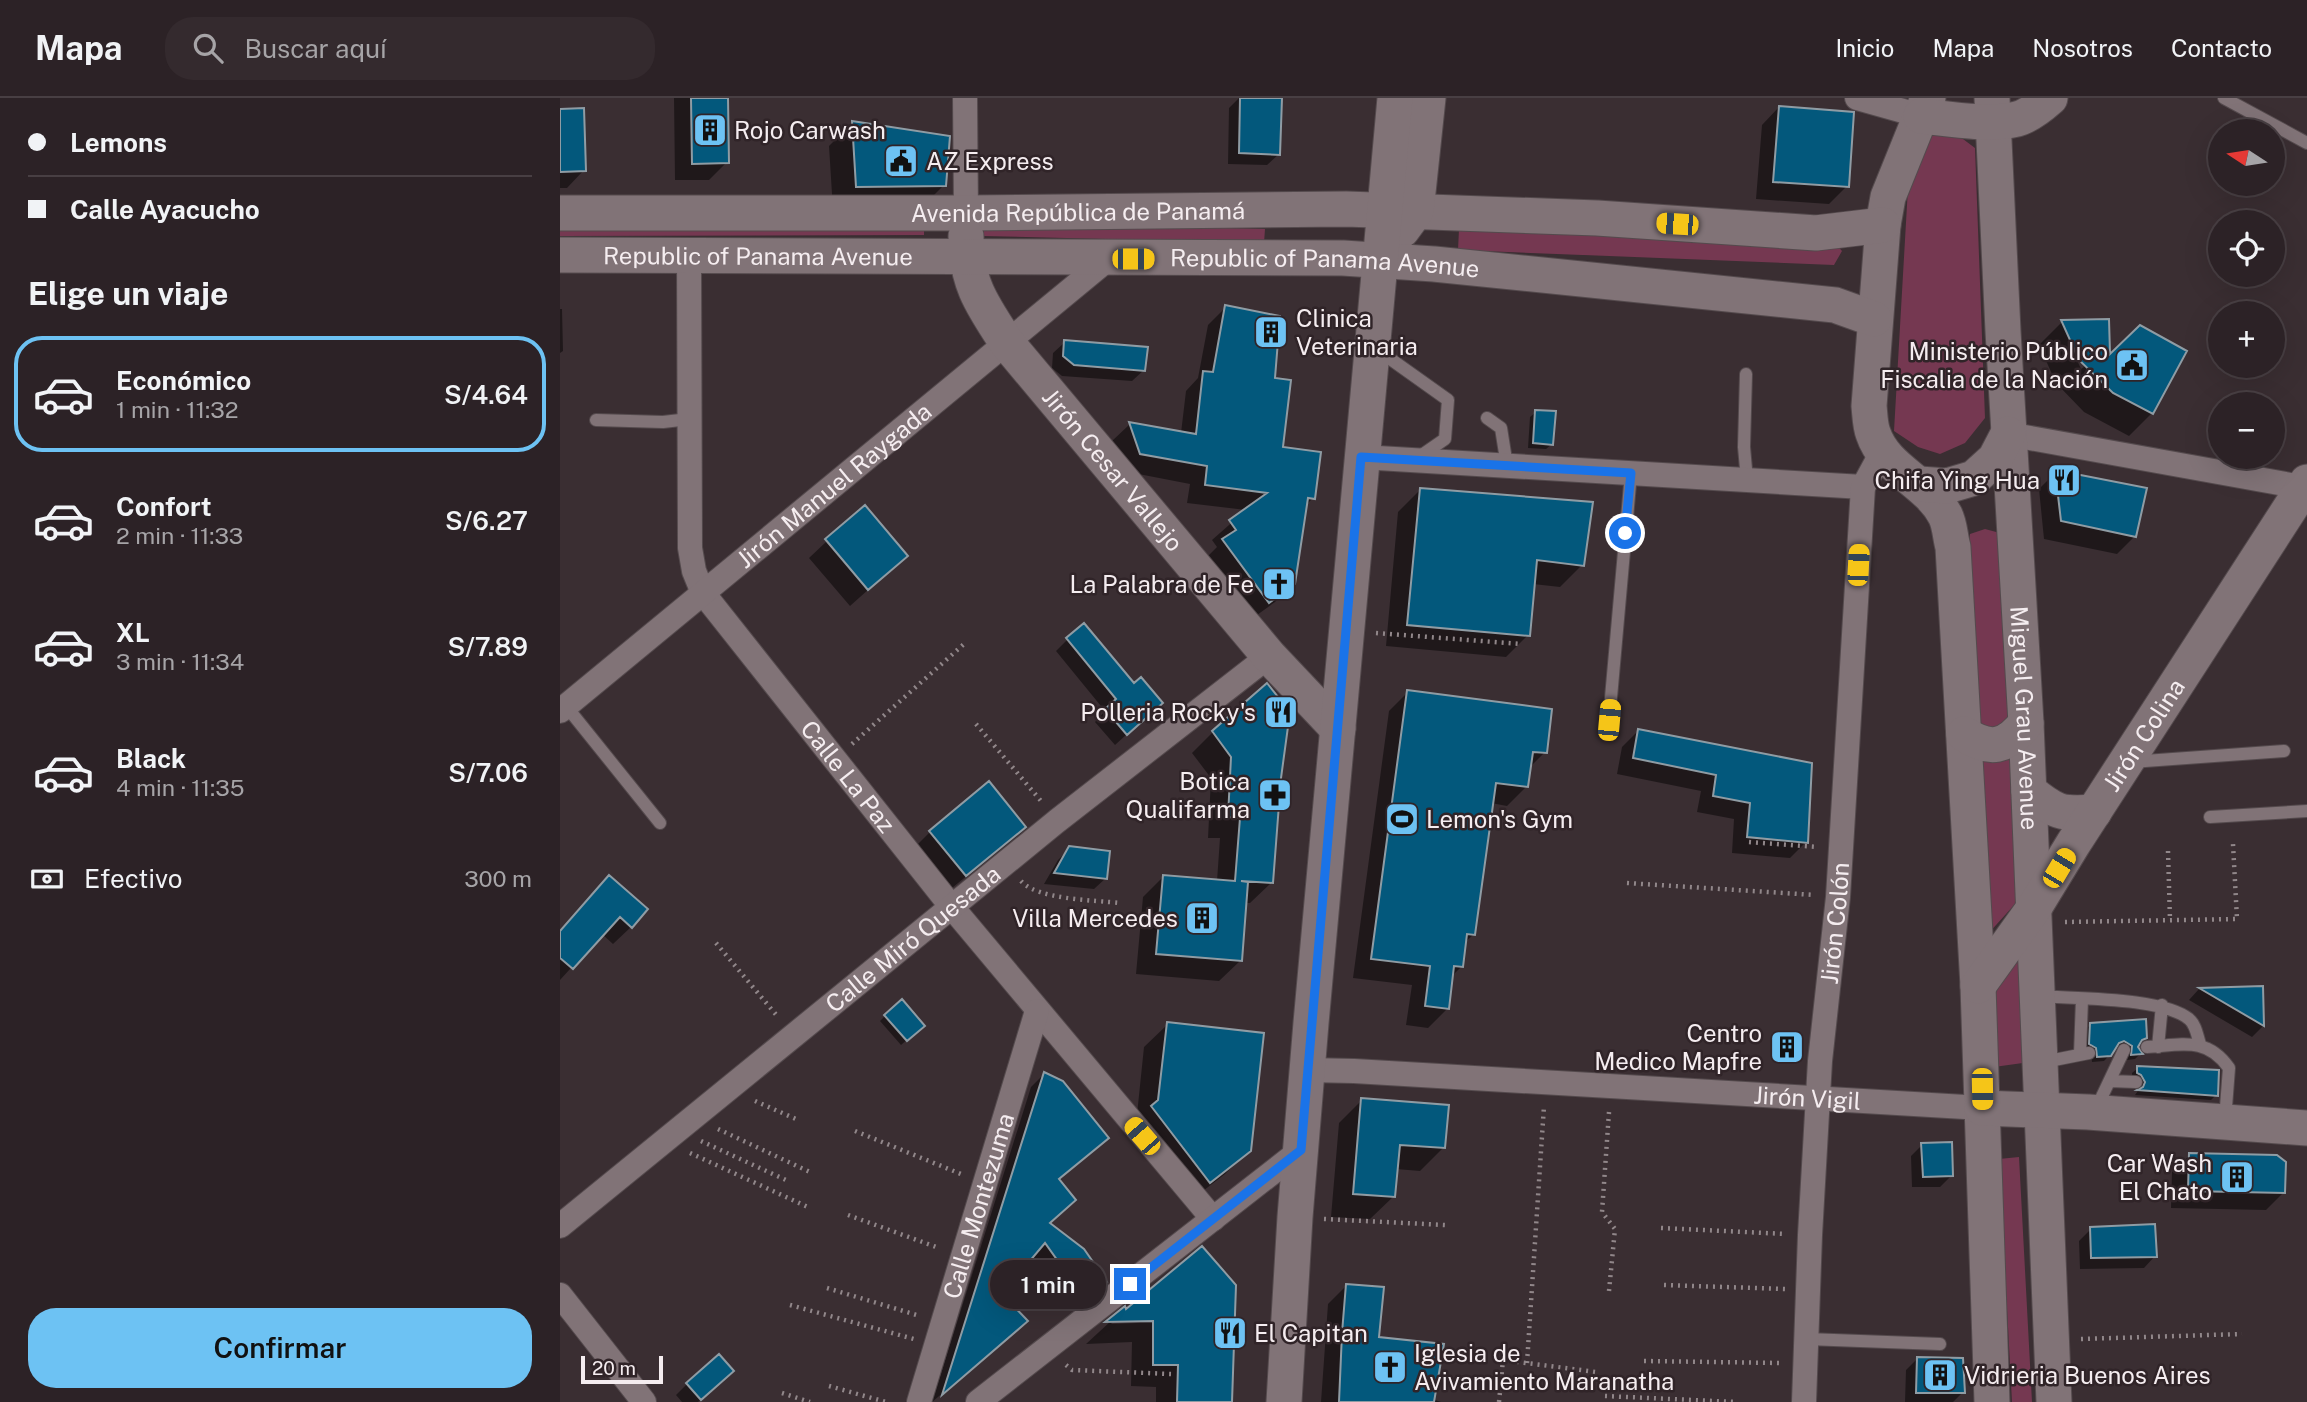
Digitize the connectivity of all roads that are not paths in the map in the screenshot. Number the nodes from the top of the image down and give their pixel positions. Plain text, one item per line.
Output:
1 (965, 98) edge
2 (1395, 98) edge
3 (1428, 98) edge
4 (1857, 98) edge
5 (2050, 98) edge
6 (2224, 98) edge
7 (1925, 107) edge
8 (1992, 109) edge
9 (2307, 144) edge
10 (1400, 211) junction
11 (560, 213) edge
12 (966, 213) junction
13 (1883, 225) junction
14 (690, 255) junction
15 (560, 256) edge
16 (966, 258) junction
17 (1108, 259) junction
18 (1378, 260) junction
19 (1874, 318) junction
20 (1007, 343) junction
21 (1372, 346) junction
22 (1746, 374) dead end
23 (1487, 418) dead end
24 (596, 419) dead end
25 (689, 419) junction
26 (2008, 434) junction
27 (1882, 452) junction
28 (1361, 457) junction
29 (1414, 461) junction
30 (1507, 466) junction
31 (1631, 473) junction
32 (1747, 480) junction
33 (1919, 484) junction
34 (1863, 487) junction
35 (2306, 494) edge
36 (703, 593) junction
37 (1269, 656) junction
38 (563, 708) edge
39 (1609, 720) dead end
40 (2026, 723) junction
41 (1338, 729) junction
42 (1964, 734) junction
43 (2284, 751) dead end
44 (2126, 762) junction
45 (2029, 792) junction
46 (2307, 811) edge
47 (2094, 812) junction
48 (2210, 817) dead end
49 (660, 823) dead end
50 (951, 906) junction
51 (2035, 916) junction
52 (1978, 986) junction
53 (2038, 996) junction
54 (2081, 999) junction
55 (2162, 1005) junction
56 (1037, 1011) junction
57 (2200, 1044) junction
58 (2124, 1050) dead end
59 (2040, 1063) junction
60 (1308, 1070) junction
61 (2110, 1081) junction
62 (2136, 1082) dead end
63 (1818, 1100) junction
64 (1982, 1108) junction
65 (2042, 1111) junction
66 (2094, 1113) junction
67 (2225, 1121) junction
68 (2307, 1128) edge
69 (1301, 1150) junction
70 (1213, 1219) junction
71 (560, 1226) edge
72 (560, 1295) edge
73 (1940, 1344) dead end
74 (1806, 1351) junction
75 (644, 1402) edge
76 (919, 1402) edge
77 (978, 1402) edge
78 (1284, 1402) edge
79 (1804, 1402) edge
80 (1992, 1402) edge
81 (2054, 1402) edge

1 - 12 street
2 - 10 main road
3 - 10 main road
4 - 7 street
5 - 8 main road
6 - 9 lane
7 - 8 main road
7 - 13 main road
8 - 26 main road, Miguel Grau Avenue
10 - 12 main road, Avenida República de Panamá
10 - 13 main road, Avenida República de Panamá
10 - 18 main road
11 - 12 main road, Avenida República de Panamá
12 - 16 main road, Jirón Cesar Vallejo
13 - 19 main road
14 - 15 main road, Republic of Panama Avenue
14 - 16 main road, Republic of Panama Avenue
14 - 25 street, Calle La Paz
16 - 17 main road, Republic of Panama Avenue
16 - 20 main road, Jirón Cesar Vallejo
17 - 18 main road, Republic of Panama Avenue
17 - 20 street, Jirón Manuel Raygada
18 - 19 main road, Republic of Panama Avenue
18 - 21 main road
19 - 27 main road
20 - 36 street, Jirón Manuel Raygada
20 - 37 main road, Jirón Cesar Vallejo
21 - 28 main road
21 - 29 lane
22 - 32 lane
23 - 30 lane
24 - 25 lane
25 - 36 street, Calle La Paz
26 - 33 main road
26 - 35 street
26 - 40 main road, Miguel Grau Avenue
27 - 33 main road
27 - 34 street, Jirón Colón
28 - 29 street
28 - 41 main road
29 - 30 street
30 - 31 street
31 - 32 street
31 - 39 lane
32 - 34 street
33 - 42 main road
34 - 63 street, Jirón Colón
35 - 44 main road, Jirón Colina
36 - 38 street, Jirón Manuel Raygada
36 - 50 street, Calle La Paz
37 - 41 main road, Jirón Cesar Vallejo
37 - 50 street, Calle Miró Quesada
38 - 49 lane
40 - 42 main road
40 - 45 main road, Miguel Grau Avenue
41 - 60 main road
42 - 52 main road
43 - 44 lane
44 - 47 main road, Jirón Colina
45 - 47 main road
45 - 51 main road, Miguel Grau Avenue
46 - 48 lane
47 - 51 main road, Jirón Colina
50 - 56 street, Calle La Paz
50 - 71 street, Calle Miró Quesada
51 - 52 main road, Jirón Colina
51 - 53 main road, Miguel Grau Avenue
52 - 64 main road
53 - 54 lane
53 - 59 main road, Miguel Grau Avenue
54 - 55 lane
54 - 59 lane
55 - 57 lane
55 - 57 lane
56 - 70 street, Calle La Paz
56 - 76 street, Calle Montezuma
57 - 67 lane
58 - 61 lane
59 - 65 main road, Miguel Grau Avenue
60 - 63 street, Jirón Vigil
60 - 69 main road
61 - 62 lane
61 - 66 lane
63 - 64 street, Jirón Vigil
63 - 74 street, Jirón Colón
64 - 65 main road, Jirón Vigil
64 - 80 main road
65 - 66 main road, Jirón Vigil
65 - 81 main road, Miguel Grau Avenue
66 - 67 main road, Jirón Vigil
67 - 68 main road, Jirón Vigil
69 - 70 street
69 - 78 main road
70 - 77 street
72 - 75 street
73 - 74 lane
74 - 79 street, Jirón Colón

